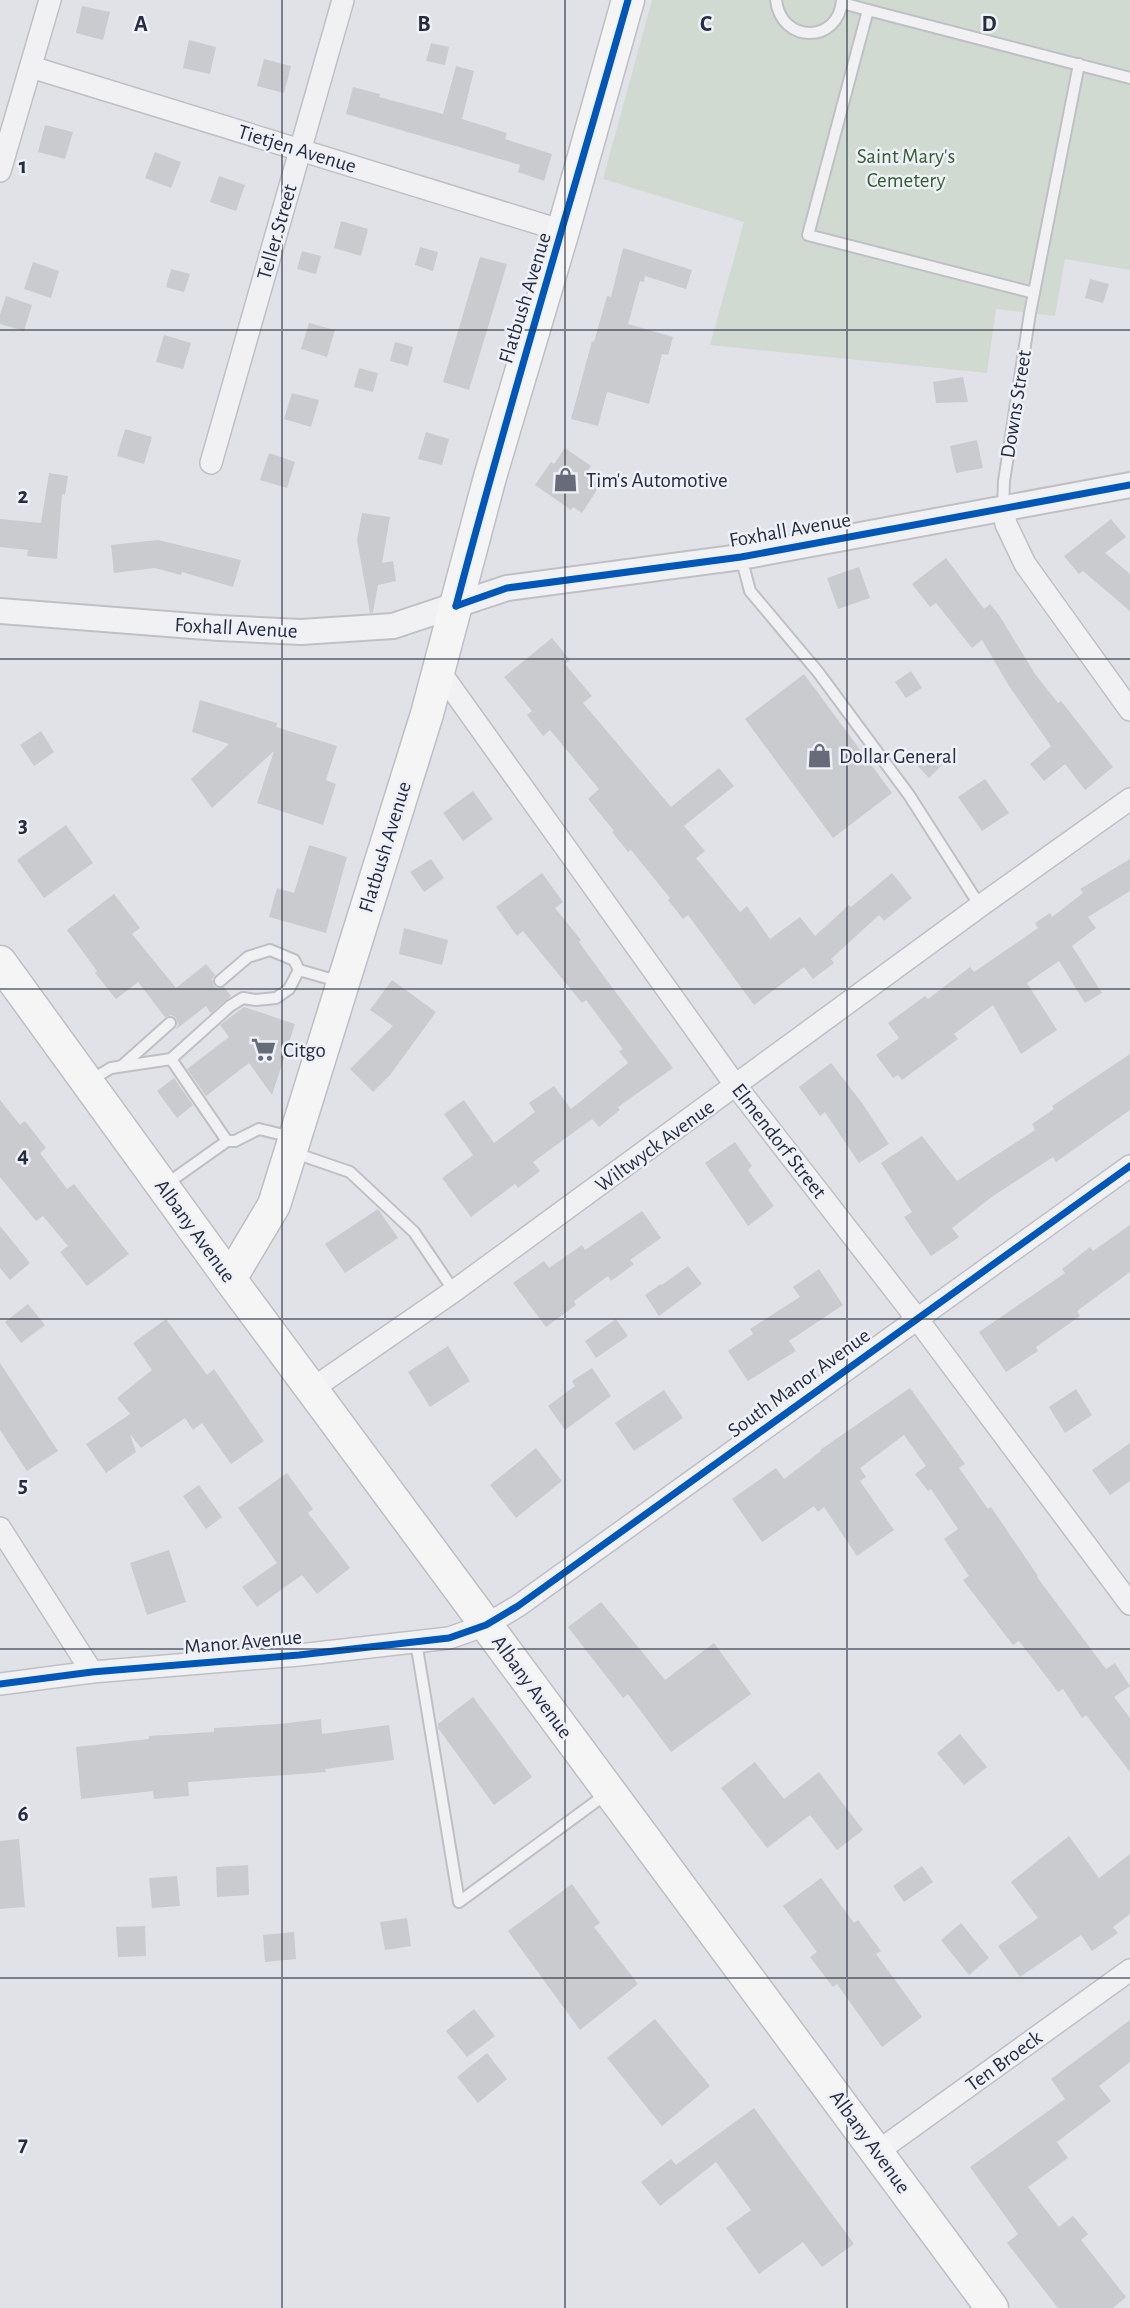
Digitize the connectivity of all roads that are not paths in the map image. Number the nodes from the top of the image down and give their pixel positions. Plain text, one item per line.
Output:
1 (50, 0) edge
2 (343, 0) edge
3 (628, 0) edge
4 (776, 0) edge
5 (842, 2) edge
6 (868, 10) junction
7 (1079, 64) junction
8 (31, 66) junction
9 (1130, 78) edge
10 (300, 150) junction
11 (0, 171) edge
12 (563, 231) junction
13 (1034, 293) junction
14 (211, 463) dead end
15 (1130, 485) edge
16 (1003, 508) junction
17 (741, 557) junction
18 (456, 606) junction
19 (0, 611) edge
20 (439, 669) junction
21 (1130, 709) edge
22 (1130, 799) edge
23 (980, 906) junction
24 (0, 962) edge
25 (299, 970) junction
26 (219, 981) dead end
27 (343, 983) junction
28 (170, 1023) dead end
29 (171, 1059) junction
30 (123, 1065) junction
31 (87, 1082) junction
32 (736, 1086) junction
33 (227, 1141) junction
34 (293, 1145) junction
35 (1130, 1166) edge
36 (163, 1187) junction
37 (230, 1279) junction
38 (454, 1291) junction
39 (918, 1320) junction
40 (312, 1389) junction
41 (0, 1528) edge
42 (1123, 1581) edge
43 (1130, 1604) edge
44 (486, 1625) junction
45 (416, 1642) junction
46 (92, 1672) junction
47 (0, 1684) edge
48 (610, 1791) junction
49 (1130, 1970) edge
50 (877, 2152) junction
51 (992, 2308) edge

1 - 8 street
2 - 10 street, Teller Street
3 - 12 main road, Flatbush Avenue
4 - 5 lane
5 - 6 lane
6 - 7 lane
6 - 13 lane
7 - 9 lane
7 - 13 lane, Downs Street
8 - 10 street, Tietjen Avenue
8 - 11 street
10 - 12 street, Tietjen Avenue
10 - 14 street, Teller Street
12 - 18 main road, Flatbush Avenue
13 - 16 lane, Downs Street
15 - 16 street, Foxhall Avenue
16 - 17 street, Foxhall Avenue
16 - 21 street, Downs Street
17 - 18 street, Foxhall Avenue
17 - 23 lane
18 - 19 street, Foxhall Avenue
18 - 20 main road, Flatbush Avenue
20 - 27 main road, Flatbush Avenue
20 - 32 street, Elmendorf Street
22 - 23 street, Wiltwyck Avenue
23 - 32 street, Wiltwyck Avenue
24 - 31 main road, Albany Avenue
25 - 26 lane
25 - 27 lane
25 - 29 lane
27 - 34 main road, Flatbush Avenue
28 - 30 lane
29 - 30 lane
29 - 33 lane
30 - 31 lane
31 - 36 main road, Albany Avenue
32 - 38 street, Wiltwyck Avenue
32 - 39 street, Elmendorf Street
33 - 34 lane
33 - 36 lane
34 - 37 main road, Flatbush Avenue
34 - 38 lane
35 - 39 street, South Manor Avenue
36 - 37 main road, Albany Avenue
37 - 40 main road, Albany Avenue
38 - 40 street, Wiltwyck Avenue
39 - 42 street, Elmendorf Street
39 - 44 street, South Manor Avenue
40 - 44 main road, Albany Avenue
41 - 46 street
42 - 43 street, Elmendorf Street
44 - 45 street, Manor Avenue
44 - 48 main road, Albany Avenue
45 - 46 street, Manor Avenue
45 - 48 lane
46 - 47 street, Manor Avenue
48 - 50 main road, Albany Avenue
49 - 50 street, Ten Broeck
50 - 51 main road, Albany Avenue

